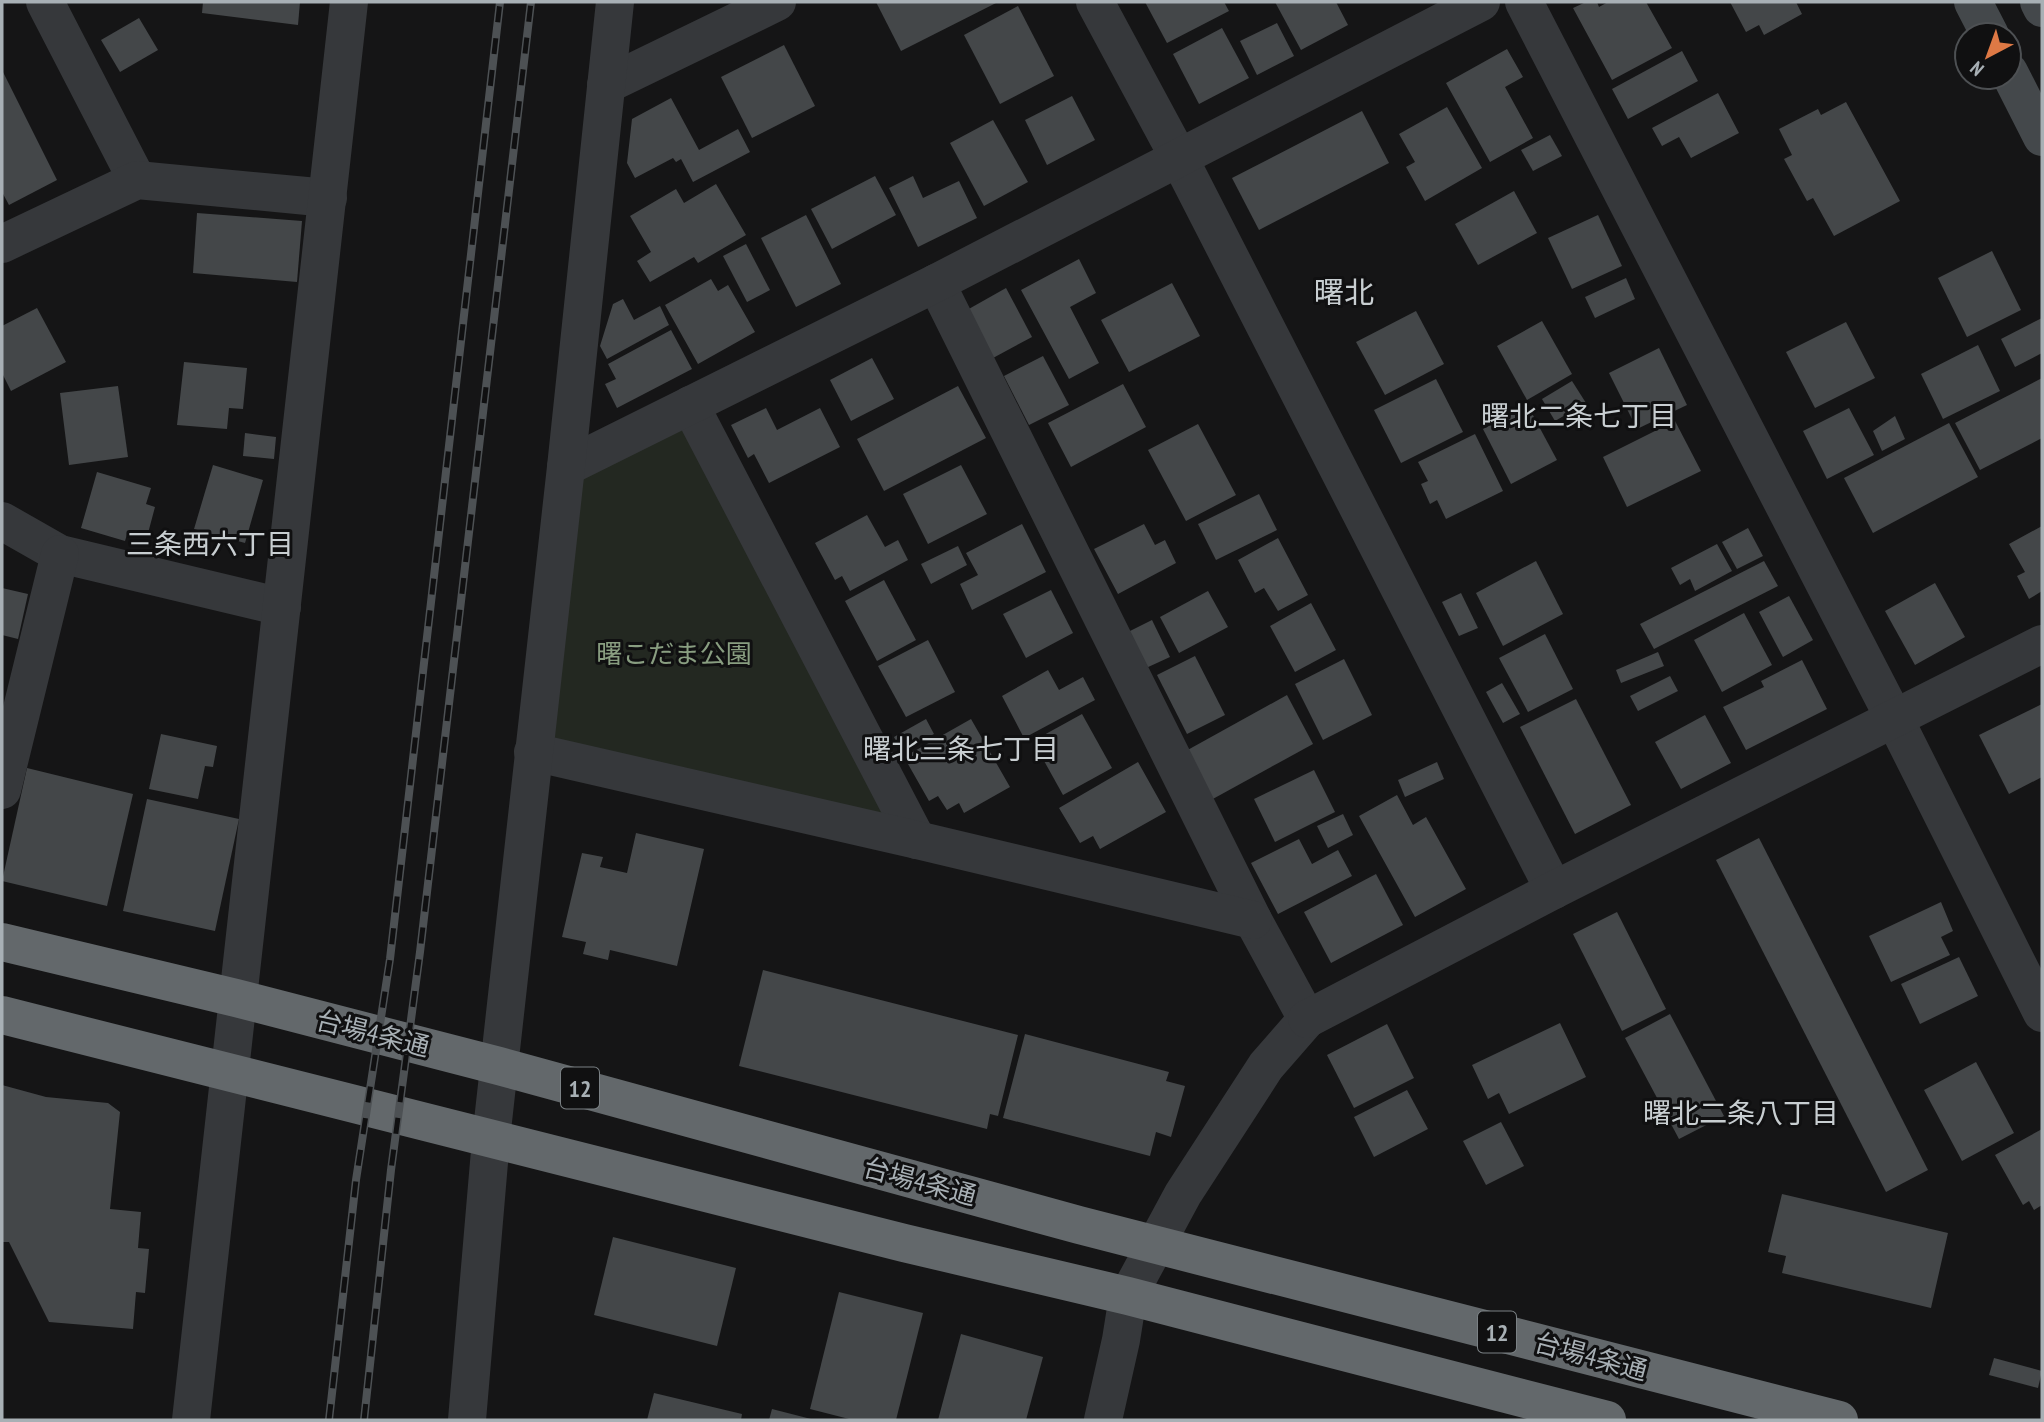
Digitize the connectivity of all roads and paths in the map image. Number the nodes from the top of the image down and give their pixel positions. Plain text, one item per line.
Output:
1 (44, 2) edge
2 (349, 2) edge
3 (615, 2) edge
4 (777, 2) edge
5 (1095, 2) edge
6 (1481, 2) edge
7 (1524, 2) edge
8 (1973, 2) edge
9 (2039, 2) edge
10 (2042, 8) edge
11 (1983, 21) edge
12 (606, 85) junction
13 (2019, 91) edge
14 (2042, 137) edge
15 (1178, 156) junction
16 (137, 180) junction
17 (328, 198) junction
18 (2, 244) edge
19 (936, 284) junction
20 (690, 405) junction
21 (566, 467) junction
22 (2, 521) edge
23 (60, 554) junction
24 (282, 607) junction
25 (2042, 644) edge
26 (1895, 720) junction
27 (533, 752) junction
28 (2, 790) edge
29 (917, 840) junction
30 (1554, 890) junction
31 (1254, 920) junction
32 (2, 942) edge
33 (236, 998) junction
34 (2042, 1013) edge
35 (2, 1015) edge
36 (1307, 1019) junction
37 (499, 1066) junction
38 (228, 1073) junction
39 (491, 1139) junction
40 (1155, 1244) junction
41 (1128, 1296) junction
42 (191, 1420) edge
43 (467, 1420) edge
44 (1103, 1420) edge
45 (1607, 1420) edge
46 (1839, 1420) edge

1 - 16 street
2 - 17 street
3 - 12 street
4 - 12 street
5 - 15 street
6 - 15 street
7 - 26 street
8 - 11 street
9 - 10 street
12 - 21 street
13 - 14 street
15 - 19 street
15 - 30 street
16 - 17 street
16 - 18 street
17 - 24 street
19 - 20 street
19 - 31 street
20 - 21 street
20 - 29 street
21 - 27 street
22 - 23 street
23 - 24 street
23 - 28 street
24 - 33 street
25 - 26 street
26 - 30 street
26 - 34 street
27 - 29 street
27 - 37 street
29 - 31 street
30 - 36 street
31 - 36 street
32 - 33 highway, 台場4条通 / 12
33 - 37 highway, 台場4条通 / 12
33 - 38 street
35 - 38 highway, 12
36 - 40 street
37 - 39 street
37 - 40 highway, 台場4条通 / 12
38 - 39 highway, 12
38 - 42 street
39 - 41 highway, 12
39 - 43 street
40 - 41 street
40 - 46 highway, 台場4条通 / 12
41 - 44 street
41 - 45 highway, 12

